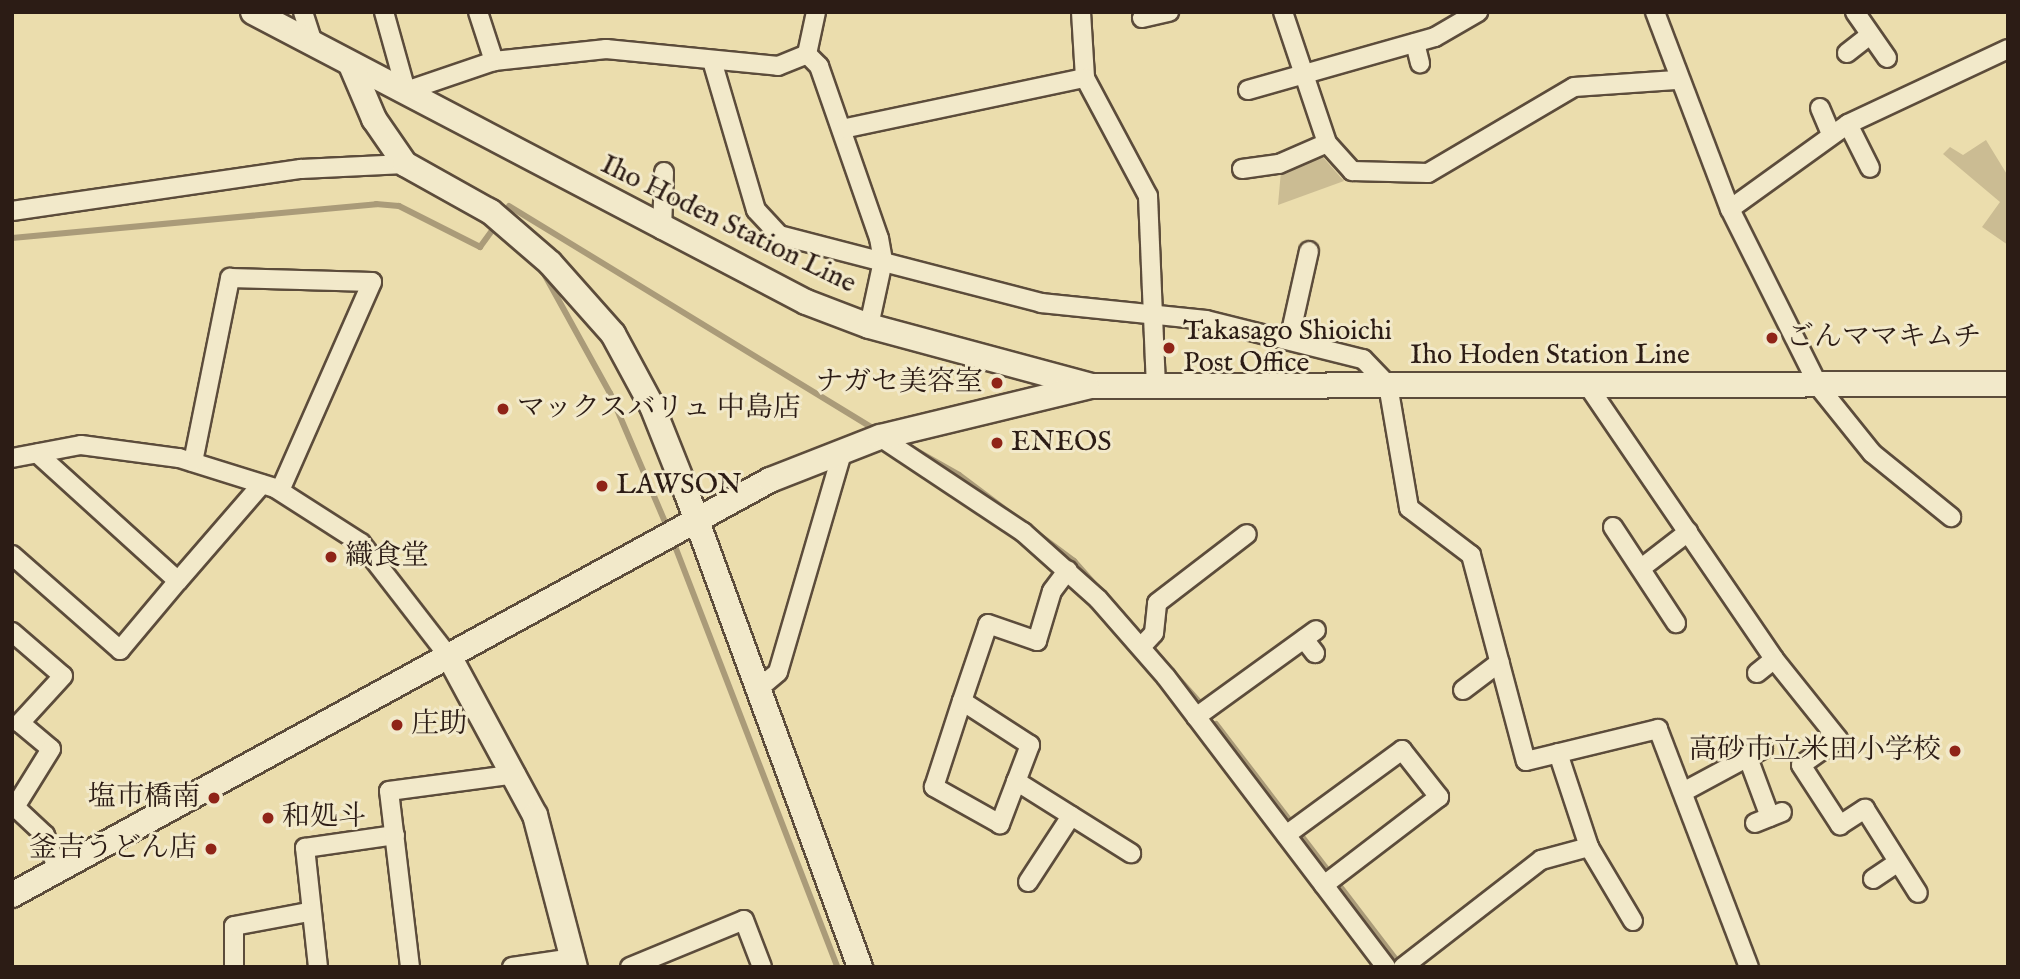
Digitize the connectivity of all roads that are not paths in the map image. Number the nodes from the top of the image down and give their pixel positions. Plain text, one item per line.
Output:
1 (253, 12) edge
2 (303, 12) edge
3 (384, 12) edge
4 (478, 12) edge
5 (816, 12) edge
6 (1081, 12) edge
7 (1283, 12) edge
8 (1478, 12) edge
9 (1655, 12) edge
10 (1855, 12) edge
11 (1142, 18) dead end
12 (1167, 19) edge
13 (1869, 36) junction
14 (1415, 43) junction
15 (314, 46) junction
16 (2008, 49) edge
17 (1847, 53) dead end
18 (807, 54) junction
19 (1887, 58) dead end
20 (494, 61) junction
21 (1420, 63) dead end
22 (713, 64) junction
23 (351, 65) junction
24 (1307, 74) junction
25 (1084, 78) junction
26 (1676, 80) junction
27 (1248, 90) dead end
28 (406, 91) junction
29 (1820, 108) dead end
30 (1848, 124) junction
31 (842, 130) junction
32 (1831, 134) junction
33 (1327, 143) junction
34 (405, 164) junction
35 (1870, 168) dead end
36 (1242, 169) dead end
37 (664, 172) dead end
38 (1730, 209) junction
39 (12, 211) edge
40 (662, 230) junction
41 (1309, 251) dead end
42 (883, 261) junction
43 (1155, 317) junction
44 (869, 326) junction
45 (1290, 336) junction
46 (2008, 384) edge
47 (1156, 385) junction
48 (1388, 385) junction
49 (1091, 386) junction
50 (1587, 386) junction
51 (1819, 387) junction
52 (880, 437) junction
53 (843, 449) junction
54 (37, 453) junction
55 (12, 458) edge
56 (193, 462) junction
57 (262, 484) junction
58 (280, 491) junction
59 (1951, 517) dead end
60 (696, 520) junction
61 (1613, 527) dead end
62 (1688, 532) junction
63 (1247, 534) dead end
64 (12, 555) edge
65 (1644, 566) junction
66 (1068, 570) junction
67 (178, 581) junction
68 (1676, 623) dead end
69 (12, 632) edge
70 (1311, 641) dead end
71 (1141, 647) junction
72 (450, 658) junction
73 (1774, 659) junction
74 (1500, 662) junction
75 (1757, 673) dead end
76 (758, 689) junction
77 (1463, 690) dead end
78 (962, 701) junction
79 (1204, 712) junction
80 (1558, 753) junction
81 (516, 774) junction
82 (1016, 781) junction
83 (1683, 792) junction
84 (1071, 816) junction
85 (1769, 818) dead end
86 (395, 835) junction
87 (1286, 835) junction
88 (1589, 846) junction
89 (1131, 853) dead end
90 (1898, 862) junction
91 (58, 870) junction
92 (1873, 879) dead end
93 (1028, 882) dead end
94 (1324, 885) junction
95 (1918, 893) dead end
96 (12, 895) edge
97 (308, 912) junction
98 (1633, 921) dead end
99 (574, 962) edge
100 (657, 962) edge
101 (1381, 964) edge
102 (234, 967) edge
103 (318, 967) edge
104 (411, 967) edge
105 (512, 967) edge
106 (630, 967) edge
107 (761, 967) edge
108 (859, 967) edge
109 (1403, 967) edge
110 (1749, 967) edge

1 - 15 street, Iho Hoden Station Line
2 - 15 street
3 - 28 street
4 - 20 street
5 - 18 street
6 - 25 street
7 - 24 street
8 - 14 street
9 - 26 street
10 - 13 street
11 - 12 street
13 - 17 street
13 - 19 street
14 - 21 street
14 - 24 street
15 - 23 street, Iho Hoden Station Line
16 - 30 street
18 - 22 street
18 - 31 street
20 - 22 street
20 - 28 street
22 - 42 street
23 - 28 street, Iho Hoden Station Line
23 - 34 street
24 - 27 street
24 - 33 street
25 - 31 street
25 - 43 street
26 - 33 street
26 - 38 street
28 - 40 street, Iho Hoden Station Line
29 - 32 street
30 - 32 street
30 - 35 street
31 - 42 street
32 - 38 street
33 - 36 street
34 - 39 street
34 - 60 street
37 - 40 street
38 - 51 street
40 - 44 street, Iho Hoden Station Line
41 - 45 street
42 - 43 street
42 - 44 street
43 - 45 street
43 - 47 street
44 - 49 street, Iho Hoden Station Line
45 - 48 street
46 - 51 street, Iho Hoden Station Line
47 - 48 street, Iho Hoden Station Line
47 - 49 street, Iho Hoden Station Line
48 - 50 street, Iho Hoden Station Line
48 - 74 street
49 - 52 street
50 - 51 street, Iho Hoden Station Line
50 - 62 street
51 - 59 street
52 - 53 street
52 - 66 street
53 - 60 street
53 - 76 street
54 - 55 street
54 - 56 street
54 - 67 street
56 - 57 street
56 - 58 street
57 - 58 street
57 - 67 street
58 - 72 street
60 - 72 street
60 - 76 street
61 - 65 street
62 - 65 street
62 - 73 street
63 - 71 street
64 - 67 street
65 - 68 street
66 - 71 street
66 - 78 street
69 - 91 street
70 - 79 street
71 - 79 street
72 - 81 street
72 - 91 street
73 - 75 street
73 - 90 street
74 - 77 street
74 - 80 street
76 - 108 street
78 - 82 street
78 - 82 street
79 - 87 street
80 - 83 street
80 - 88 street
81 - 86 street
81 - 99 street
82 - 84 street
83 - 85 street
83 - 110 street
84 - 89 street
84 - 93 street
86 - 97 street
86 - 104 street
87 - 94 street
87 - 94 street
88 - 98 street
88 - 109 street
90 - 92 street
90 - 95 street
91 - 96 street
94 - 101 street
97 - 102 street
97 - 103 street
99 - 105 street
100 - 106 street
100 - 107 street

